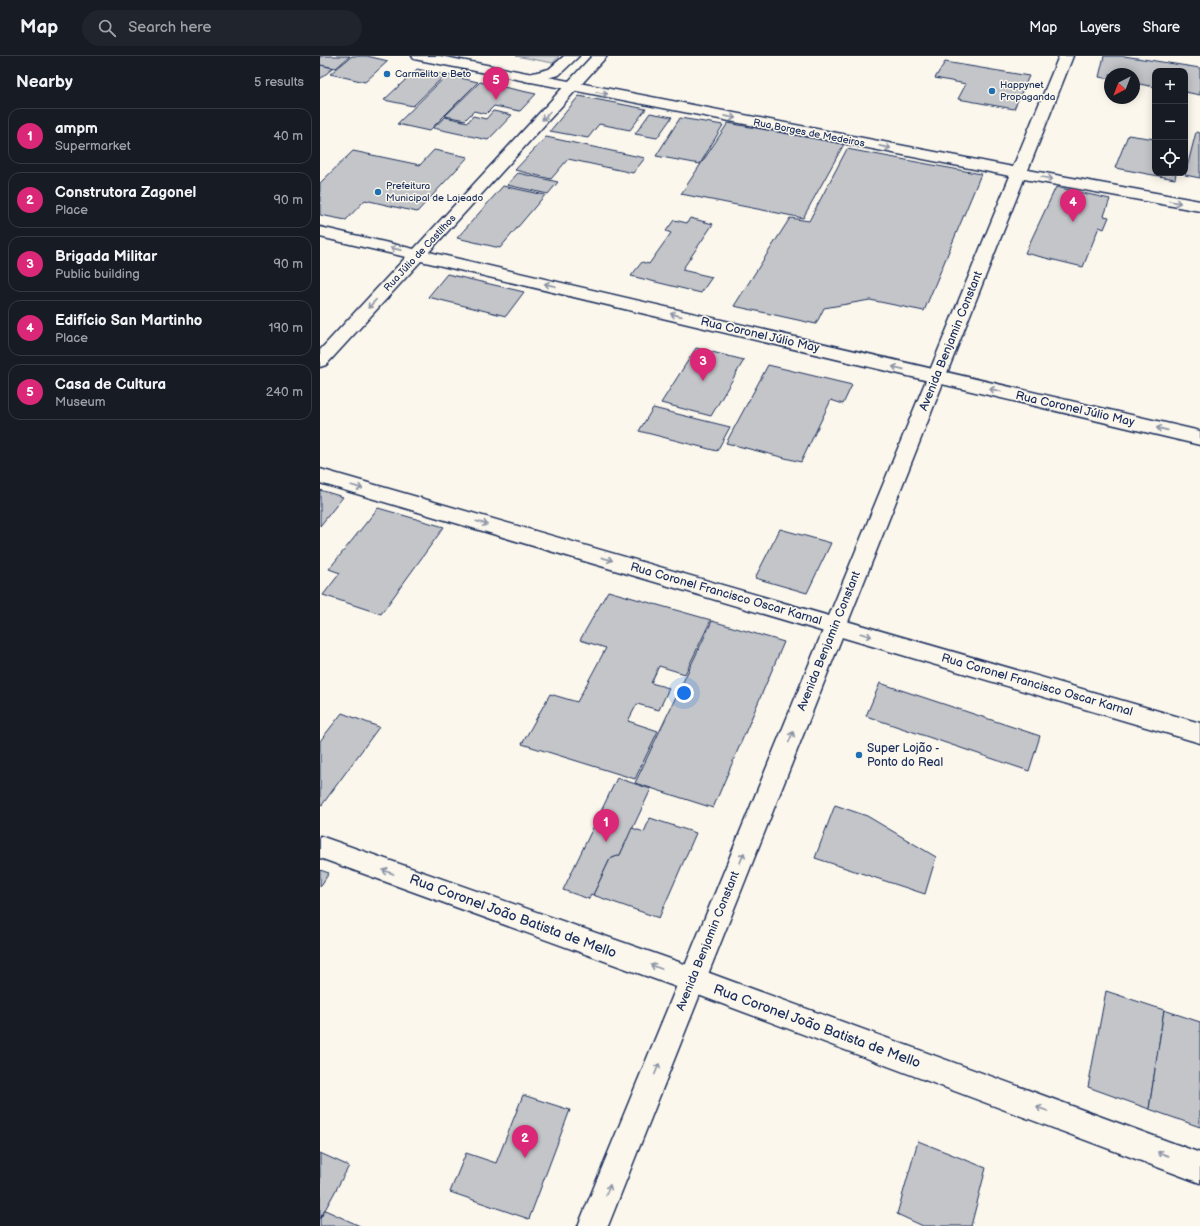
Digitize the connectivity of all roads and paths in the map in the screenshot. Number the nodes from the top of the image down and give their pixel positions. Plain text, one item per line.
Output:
1 (419, 56) edge
2 (572, 56) edge
3 (600, 56) edge
4 (1066, 56) edge
5 (530, 78) junction
6 (572, 87) junction
7 (1018, 173) junction
8 (1200, 206) edge
9 (320, 232) edge
10 (418, 254) junction
11 (320, 361) edge
12 (936, 376) junction
13 (1200, 438) edge
14 (320, 476) edge
15 (836, 626) junction
16 (1200, 733) edge
17 (320, 848) edge
18 (693, 980) junction
19 (1200, 1168) edge
20 (593, 1226) edge

1 - 5 street, Rua Borges de Medeiros
2 - 5 street
3 - 6 street, Rua Júlio de Castilhos
4 - 7 street, Avenida Benjamin Constant
5 - 6 street, Rua Borges de Medeiros
6 -> 7 street, Rua Borges de Medeiros
6 -> 10 street, Rua Júlio de Castilhos
7 -> 8 street, Rua Borges de Medeiros
7 - 12 street, Avenida Benjamin Constant
10 -> 9 street, Rua Coronel Júlio May
10 -> 11 street, Rua Júlio de Castilhos
12 -> 10 street, Rua Coronel Júlio May
13 -> 12 street, Rua Coronel Júlio May
12 - 15 street, Avenida Benjamin Constant
14 -> 15 street, Rua Coronel Francisco Oscar Karnal
15 -> 16 street, Rua Coronel Francisco Oscar Karnal
18 -> 15 street, Avenida Benjamin Constant
18 -> 17 street, Rua Coronel João Batista de Mello
19 -> 18 street, Rua Coronel João Batista de Mello
20 -> 18 street, Avenida Benjamin Constant

